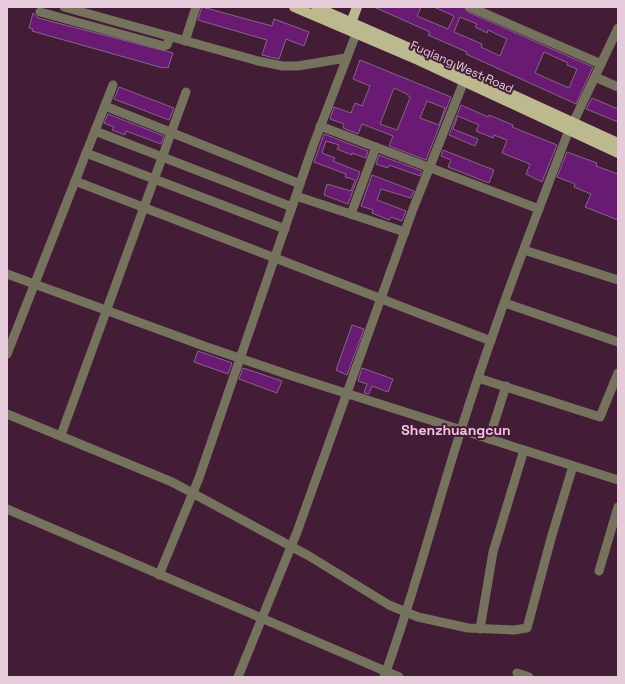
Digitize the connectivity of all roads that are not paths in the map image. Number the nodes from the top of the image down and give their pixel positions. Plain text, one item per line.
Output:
1 (64, 7) edge
2 (196, 7) edge
3 (294, 7) edge
4 (316, 7) edge
5 (350, 7) edge
6 (357, 7) edge
7 (470, 7) edge
8 (40, 12) dead end
9 (348, 27) junction
10 (618, 28) edge
11 (170, 37) junction
12 (185, 41) junction
13 (346, 58) junction
14 (601, 64) junction
15 (595, 77) junction
16 (464, 81) junction
17 (113, 85) dead end
18 (618, 87) edge
19 (186, 92) dead end
20 (105, 106) junction
21 (320, 126) junction
22 (571, 126) junction
23 (95, 131) junction
24 (171, 132) junction
25 (618, 144) edge
26 (376, 147) junction
27 (86, 153) junction
28 (618, 153) edge
29 (162, 157) junction
30 (430, 168) junction
31 (154, 179) junction
32 (75, 181) junction
33 (300, 184) junction
34 (296, 196) junction
35 (144, 207) junction
36 (292, 207) junction
37 (539, 209) junction
38 (351, 214) junction
39 (285, 229) junction
40 (405, 232) junction
41 (524, 250) junction
42 (275, 258) junction
43 (7, 274) edge
44 (618, 280) edge
45 (34, 284) junction
46 (381, 298) junction
47 (505, 303) junction
48 (105, 310) junction
49 (491, 341) junction
50 (618, 342) edge
51 (7, 354) edge
52 (241, 359) junction
53 (618, 373) edge
54 (478, 378) junction
55 (506, 386) junction
56 (346, 393) junction
57 (7, 414) edge
58 (461, 430) junction
59 (61, 435) junction
60 (489, 439) junction
61 (524, 450) junction
62 (573, 466) junction
63 (618, 480) edge
64 (193, 494) junction
65 (618, 507) edge
66 (7, 510) edge
67 (291, 546) junction
68 (599, 571) dead end
69 (159, 575) junction
70 (406, 612) junction
71 (262, 618) junction
72 (480, 628) junction
73 (517, 673) dead end
74 (385, 674) edge
75 (238, 677) edge
76 (399, 677) edge
77 (529, 677) edge

1 - 11 street
2 - 12 street
3 - 9 main road, Fuqiang West Road
4 - 9 main road, Fuqiang West Road
5 - 9 main road
6 - 9 main road
7 - 14 street
8 - 11 street
9 - 13 street
9 - 16 main road, Fuqiang West Road
9 - 22 main road, Fuqiang West Road
10 - 14 street
11 - 12 street
12 - 13 street
13 - 21 street
14 - 15 street
15 - 18 street
15 - 22 street
16 - 22 main road, Fuqiang West Road
16 - 30 street
17 - 20 street
19 - 24 street
20 - 23 street
20 - 24 street
21 - 26 street
21 - 33 street
22 - 25 main road, Fuqiang West Road
22 - 28 main road, Fuqiang West Road
22 - 37 street
23 - 27 street
23 - 29 street
24 - 29 street
24 - 33 street
26 - 30 street
26 - 38 street
27 - 31 street
27 - 32 street
29 - 31 street
29 - 36 street
30 - 37 street
30 - 40 street
31 - 35 street
31 - 39 street
32 - 35 street
32 - 45 street
33 - 34 street
34 - 36 street
34 - 38 street
35 - 42 street
35 - 48 street
36 - 39 street
37 - 41 street
38 - 40 street
39 - 42 street
40 - 46 street
41 - 44 street
41 - 47 street
42 - 46 street
42 - 52 street
43 - 45 street
45 - 48 street
45 - 51 street
46 - 49 street
46 - 56 street
47 - 49 street
47 - 50 street
48 - 52 street
48 - 59 street
49 - 54 street
52 - 56 street
52 - 64 street
53 - 55 street
54 - 55 street
54 - 58 street
55 - 60 street
56 - 58 street
56 - 67 street
57 - 59 street
58 - 60 street
58 - 70 street
59 - 64 street
60 - 61 street
61 - 62 street
61 - 72 street
62 - 63 street
62 - 72 street
64 - 67 street
64 - 69 street
65 - 68 street
66 - 69 street
67 - 70 street
67 - 71 street
69 - 71 street
70 - 72 street
70 - 74 street
71 - 74 street
71 - 75 street
73 - 77 street
74 - 76 street

